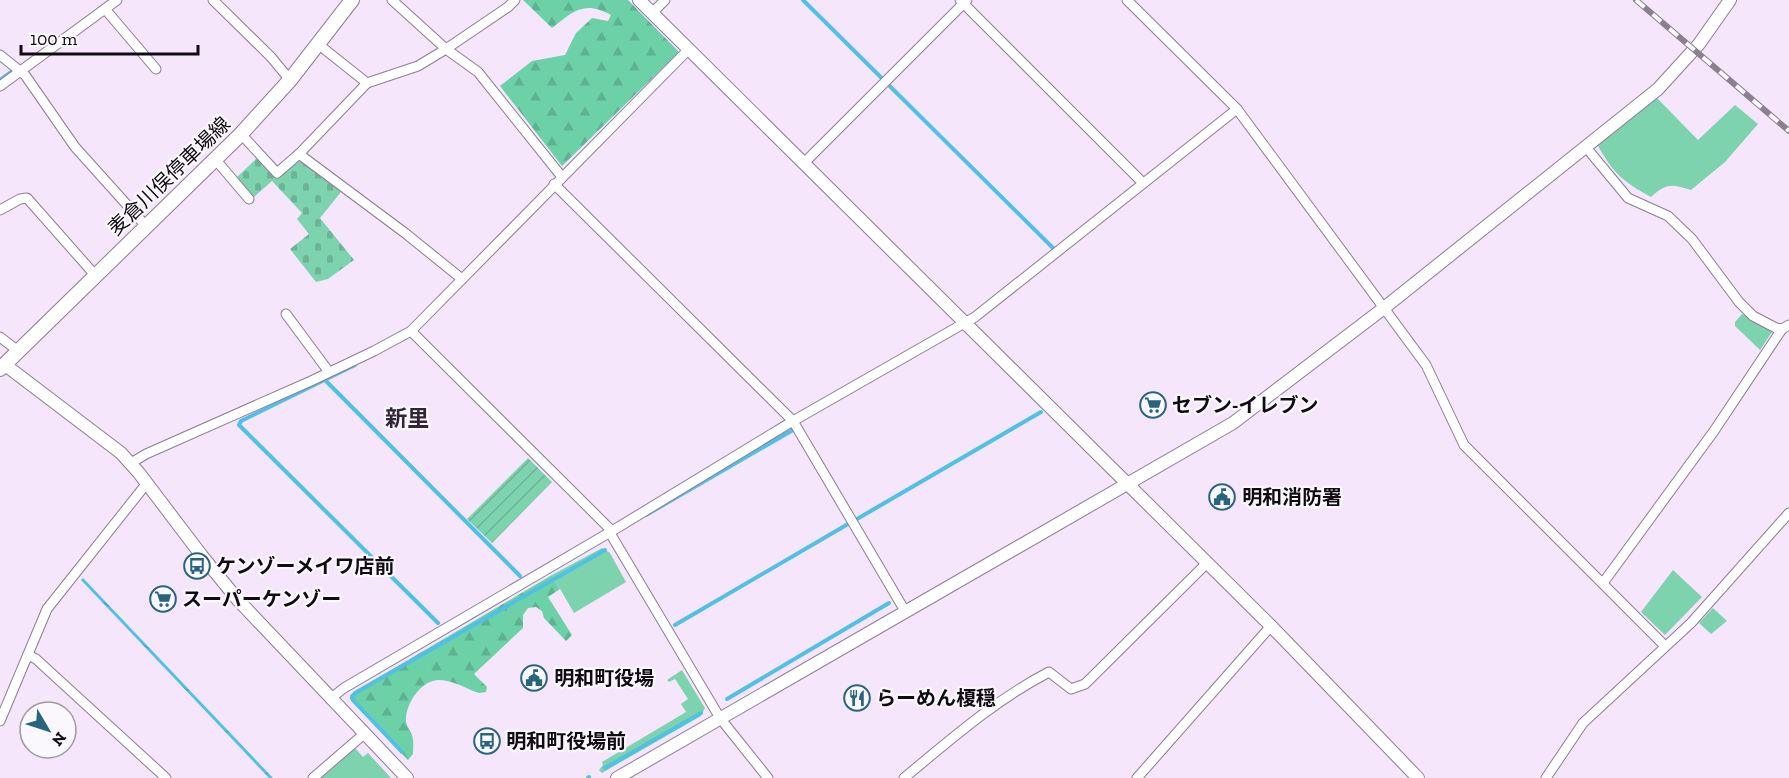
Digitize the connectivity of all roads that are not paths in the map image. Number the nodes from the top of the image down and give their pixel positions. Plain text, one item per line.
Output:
1 (117, 0) edge
2 (213, 0) edge
3 (352, 0) edge
4 (392, 0) edge
5 (515, 0) edge
6 (639, 0) edge
7 (665, 0) edge
8 (1127, 0) edge
9 (1730, 0) edge
10 (963, 1) edge
11 (105, 9) junction
12 (652, 13) junction
13 (318, 44) junction
14 (446, 49) junction
15 (688, 50) junction
16 (0, 54) edge
17 (156, 69) dead end
18 (20, 71) junction
19 (290, 80) junction
20 (367, 83) junction
21 (0, 86) edge
22 (1238, 109) junction
23 (241, 134) junction
24 (1585, 146) junction
25 (299, 154) junction
26 (216, 159) junction
27 (804, 163) junction
28 (562, 177) junction
29 (1143, 183) junction
30 (554, 184) junction
31 (249, 199) dead end
32 (0, 210) edge
33 (146, 226) junction
34 (95, 275) junction
35 (462, 279) junction
36 (1384, 308) junction
37 (286, 314) dead end
38 (964, 322) junction
39 (1786, 327) edge
40 (411, 331) junction
41 (0, 337) edge
42 (17, 350) junction
43 (2, 367) edge
44 (329, 372) junction
45 (793, 421) junction
46 (131, 464) junction
47 (147, 483) junction
48 (1128, 483) junction
49 (1789, 513) edge
50 (611, 532) junction
51 (1207, 563) junction
52 (1603, 583) junction
53 (905, 611) junction
54 (1271, 626) junction
55 (1665, 646) junction
56 (28, 655) junction
57 (330, 699) junction
58 (720, 718) junction
59 (0, 721) edge
60 (364, 734) junction
61 (166, 778) edge
62 (313, 778) edge
63 (406, 778) edge
64 (616, 778) edge
65 (768, 778) edge
66 (904, 778) edge
67 (1137, 778) edge
68 (1418, 778) edge
69 (1546, 778) edge

1 - 11 street
2 - 19 street
3 - 13 main road, 麦倉川俣停車場線
4 - 14 street
5 - 14 street
6 - 12 street
7 - 12 street
8 - 22 street
9 - 24 street
10 - 27 street
10 - 29 street
11 - 17 street
11 - 18 street
12 - 15 street
13 - 19 main road, 麦倉川俣停車場線
13 - 20 street
14 - 20 street
14 - 28 street
15 - 27 street
15 - 28 street
16 - 18 street
18 - 21 street
18 - 33 street
19 - 23 main road, 麦倉川俣停車場線
20 - 25 street
22 - 29 street
22 - 36 street
23 - 25 street
23 - 26 main road, 麦倉川俣停車場線
24 - 36 street
24 - 39 street
25 - 35 street
26 - 31 street
26 - 33 main road, 麦倉川俣停車場線
27 - 38 street
28 - 30 street
29 - 38 street
30 - 35 street
30 - 45 street
32 - 34 street
33 - 34 main road, 麦倉川俣停車場線
34 - 42 main road, 麦倉川俣停車場線
35 - 40 street
36 - 48 street
36 - 52 street
37 - 44 street
38 - 45 street
38 - 48 street
39 - 52 street
40 - 44 street
40 - 50 street
41 - 42 street
42 - 43 main road, 麦倉川俣停車場線
43 - 46 street
44 - 46 street
45 - 50 street
45 - 53 street
46 - 47 street
47 - 56 street
47 - 57 street
48 - 51 street
48 - 53 street
49 - 55 street
50 - 57 street
50 - 58 street
51 - 54 street
51 - 66 street
52 - 55 street
53 - 58 street
54 - 67 street
54 - 68 street
55 - 69 street
56 - 59 street
56 - 61 street
57 - 60 street
58 - 64 street
58 - 65 street
60 - 62 street
60 - 63 street

